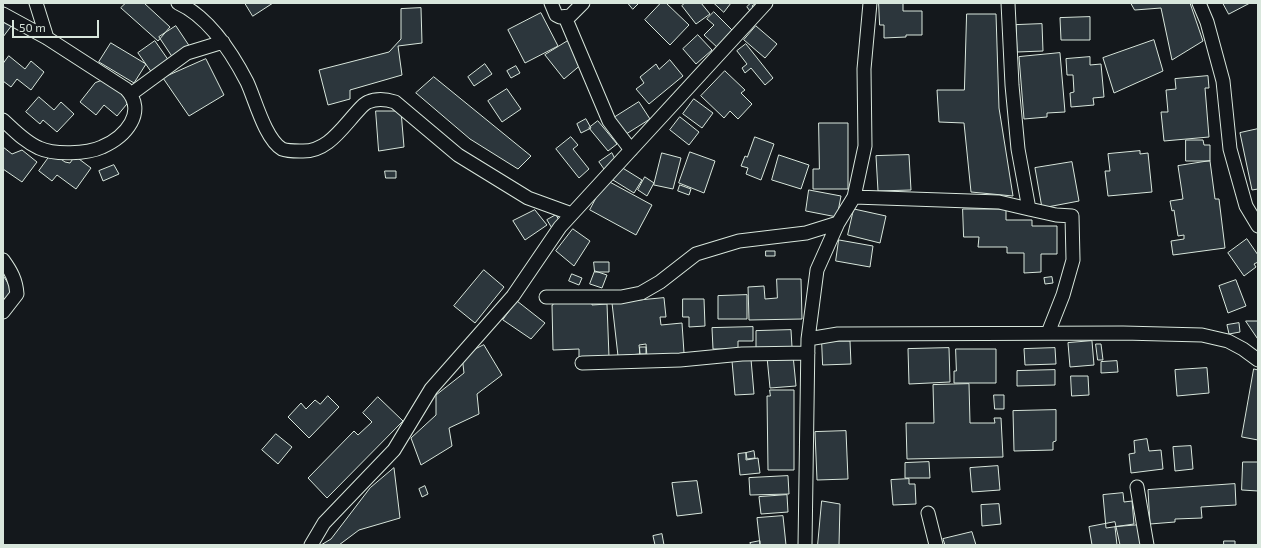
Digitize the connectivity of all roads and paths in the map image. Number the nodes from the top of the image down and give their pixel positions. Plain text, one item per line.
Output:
1 (36, 3) edge
2 (178, 3) edge
3 (551, 3) edge
4 (583, 3) edge
5 (766, 3) edge
6 (870, 3) edge
7 (1008, 3) edge
8 (1200, 3) edge
9 (3, 14) edge
10 (565, 17) junction
11 (47, 38) junction
12 (223, 42) junction
13 (131, 94) junction
14 (3, 120) edge
15 (631, 150) junction
16 (854, 197) junction
17 (1029, 209) junction
18 (572, 214) junction
19 (838, 223) junction
20 (1258, 226) edge
21 (3, 260) edge
22 (546, 297) dead end
23 (3, 312) edge
24 (1048, 333) junction
25 (808, 339) junction
26 (808, 353) junction
27 (1258, 360) edge
28 (582, 363) dead end
29 (1137, 487) dead end
30 (928, 513) dead end
31 (311, 545) edge
32 (805, 545) edge
33 (936, 545) edge
34 (1147, 545) edge

1 - 11 street
2 - 12 street
3 - 10 street
4 - 10 street
5 - 15 street
6 - 16 street
7 - 17 street
8 - 20 street
9 - 11 street
10 - 15 street
11 - 13 street
12 - 13 street
12 - 18 street
13 - 14 street
15 - 18 street
16 - 17 street
16 - 19 street
17 - 24 street
18 - 31 street
19 - 22 street
19 - 25 street
21 - 23 street
24 - 25 street
24 - 27 street
25 - 26 street
26 - 28 street
26 - 32 street
29 - 34 street
30 - 33 street

